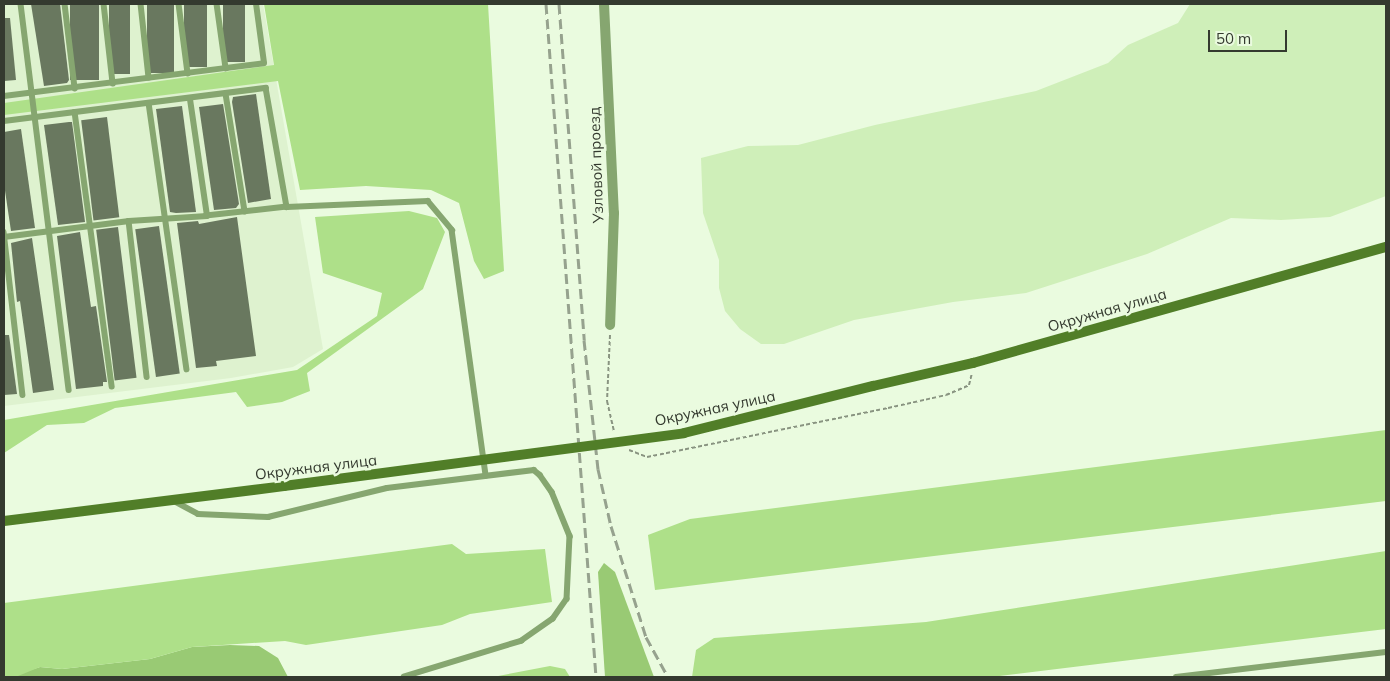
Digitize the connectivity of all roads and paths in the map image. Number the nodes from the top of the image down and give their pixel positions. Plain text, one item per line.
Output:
1 (21, 4) edge
2 (65, 4) edge
3 (104, 4) edge
4 (141, 4) edge
5 (179, 4) edge
6 (217, 4) edge
7 (256, 4) edge
8 (604, 4) edge
9 (226, 68) junction
10 (188, 73) junction
11 (149, 78) junction
12 (113, 83) junction
13 (75, 88) junction
14 (33, 92) junction
15 (226, 94) junction
16 (4, 96) edge
17 (190, 98) junction
18 (149, 104) junction
19 (75, 112) junction
20 (36, 117) junction
21 (4, 121) edge
22 (287, 208) junction
23 (245, 211) junction
24 (207, 216) junction
25 (167, 219) junction
26 (128, 222) junction
27 (92, 226) junction
28 (51, 231) junction
29 (4, 232) edge
30 (4, 237) edge
31 (1386, 247) edge
32 (610, 326) dead end
33 (187, 369) dead end
34 (147, 377) dead end
35 (112, 387) dead end
36 (69, 390) dead end
37 (23, 395) dead end
38 (486, 476) junction
39 (172, 500) junction
40 (4, 520) edge
41 (1386, 652) edge
42 (404, 677) edge
43 (1176, 677) edge

1 - 14 lane
2 - 13 lane
3 - 12 lane
4 - 11 lane
5 - 10 lane
6 - 9 lane
7 - 9 lane
8 - 32 street, Узловой проезд
9 - 10 lane
10 - 11 lane
11 - 12 lane
12 - 13 lane
13 - 14 lane
14 - 16 lane
14 - 20 lane
15 - 17 lane
15 - 22 lane
15 - 23 lane
17 - 18 lane
17 - 24 lane
18 - 19 lane
18 - 25 lane
19 - 20 lane
19 - 27 lane
20 - 21 lane
20 - 28 lane
22 - 23 lane
22 - 38 lane
23 - 24 lane
24 - 25 lane
25 - 26 lane
25 - 33 lane
26 - 27 lane
26 - 34 lane
27 - 28 lane
27 - 35 lane
28 - 30 lane
28 - 36 lane
29 - 30 lane
30 - 37 lane
31 - 39 main road, Окружная улица, bridge
38 - 39 lane
38 - 42 lane
39 - 40 main road, Окружная улица
41 - 43 lane

